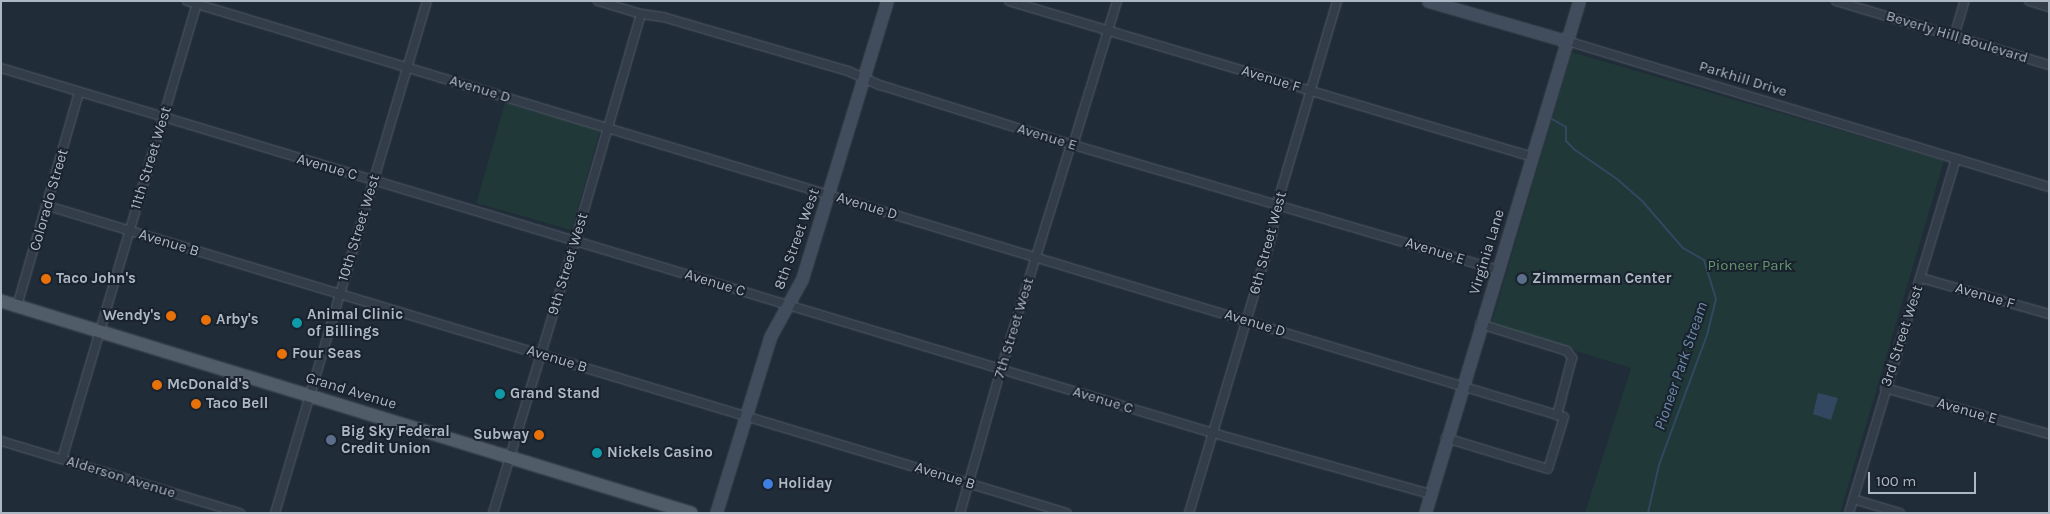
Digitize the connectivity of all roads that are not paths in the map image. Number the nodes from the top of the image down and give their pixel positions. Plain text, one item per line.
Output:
1 (187, 1) edge
2 (427, 1) edge
3 (598, 1) edge
4 (888, 1) edge
5 (1009, 1) edge
6 (1117, 1) edge
7 (1337, 1) edge
8 (1428, 1) edge
9 (1579, 1) edge
10 (1836, 1) edge
11 (1869, 1) edge
12 (1965, 1) edge
13 (2029, 1) edge
14 (198, 3) edge
15 (612, 3) edge
16 (2049, 8) edge
17 (1866, 10) junction
18 (641, 14) junction
19 (1108, 30) junction
20 (1954, 36) junction
21 (1567, 41) junction
22 (2049, 65) edge
23 (407, 67) junction
24 (1, 68) edge
25 (864, 78) junction
26 (1310, 90) junction
27 (79, 93) junction
28 (163, 119) junction
29 (608, 127) junction
30 (1072, 145) junction
31 (1532, 158) junction
32 (1956, 159) junction
33 (373, 181) junction
34 (2049, 187) edge
35 (829, 195) junction
36 (1277, 204) junction
37 (48, 206) junction
38 (129, 231) junction
39 (575, 241) junction
40 (1036, 257) junction
41 (1497, 270) junction
42 (1921, 278) junction
43 (340, 294) junction
44 (1, 301) edge
45 (788, 305) junction
46 (17, 306) junction
47 (2049, 314) edge
48 (1246, 321) junction
49 (1480, 324) junction
50 (100, 330) junction
51 (541, 354) junction
52 (1001, 368) junction
53 (1461, 386) junction
54 (1885, 388) junction
55 (310, 396) junction
56 (745, 416) junction
57 (1561, 416) junction
58 (1213, 433) junction
59 (2049, 434) edge
60 (1446, 438) junction
61 (1, 441) edge
62 (509, 456) junction
63 (62, 459) junction
64 (968, 483) junction
65 (1430, 494) junction
66 (1853, 499) junction
67 (240, 513) edge
68 (275, 513) edge
69 (493, 513) edge
70 (692, 513) edge
71 (716, 513) edge
72 (960, 513) edge
73 (1067, 513) edge
74 (1189, 513) edge
75 (1425, 513) edge
76 (1849, 513) edge
77 (1900, 513) edge

1 - 14 street, Avenue D
2 - 23 street, 10th Street West
3 - 15 street, Avenue E
4 - 25 street, 8th Street West
5 - 19 street, Avenue F
6 - 19 street, 7th Street West
7 - 26 street, 6th Street West
8 - 21 street, Parkhill Drive
9 - 21 street, Virginia Lane
10 - 17 street, Beverly Hill Boulevard
11 - 17 street
12 - 20 street
13 - 16 street
14 - 23 street, Avenue D
14 - 28 street, 11th Street West
15 - 18 street, Avenue E
17 - 20 street, Beverly Hill Boulevard
18 - 25 street, Avenue E
18 - 29 street, 9th Street West
19 - 26 street, Avenue F
19 - 30 street, 7th Street West
20 - 22 street, Beverly Hill Boulevard
21 - 31 street, Virginia Lane
21 - 32 street, Parkhill Drive
23 - 29 street, Avenue D
23 - 33 street, 10th Street West
24 - 27 street, Avenue C
25 - 30 street, Avenue E
25 - 35 street, 8th Street West
26 - 31 street, Avenue F
26 - 36 street, 6th Street West
27 - 28 street, Avenue C
27 - 37 street, Colorado Street
28 - 33 street, Avenue C
28 - 38 street, 11th Street West
29 - 35 street, Avenue D
29 - 39 street, 9th Street West
30 - 36 street, Avenue E
30 - 40 street, 7th Street West
31 - 41 street, Virginia Lane
32 - 34 street, Parkhill Drive
32 - 42 street, 3rd Street West
33 - 39 street, Avenue C
33 - 43 street, 10th Street West
35 - 40 street, Avenue D
35 - 45 street, 8th Street West
36 - 41 street, Avenue E
36 - 48 street, 6th Street West
37 - 38 street, Avenue B
37 - 46 street, Colorado Street
38 - 43 street, Avenue B
38 - 50 street, 11th Street West
39 - 45 street, Avenue C
39 - 51 street, 9th Street West
40 - 48 street, Avenue D
40 - 52 street, 7th Street West
41 - 49 street, Virginia Lane
42 - 47 street, Avenue F
42 - 54 street, 3rd Street West
43 - 51 street, Avenue B
43 - 55 street, 10th Street West
44 - 46 main road, Grand Avenue
45 - 52 street, Avenue C
45 - 56 street, 8th Street West
46 - 50 main road, Grand Avenue
48 - 53 street, Avenue D
48 - 58 street, 6th Street West
49 - 53 street, Virginia Lane
49 - 57 street
50 - 55 main road, Grand Avenue
50 - 63 street, 11th Street West
51 - 56 street, Avenue B
51 - 62 street, 9th Street West
52 - 58 street, Avenue C
52 - 64 street, 7th Street West
53 - 57 street, Avenue D
53 - 60 street, Virginia Lane
54 - 59 street, Avenue E
54 - 66 street, 3rd Street West
55 - 62 main road, Grand Avenue
55 - 68 street, 10th Street West
56 - 64 street, Avenue B
56 - 71 street, 8th Street West
57 - 60 street
58 - 65 street, Avenue C
58 - 74 street, 6th Street West
60 - 65 street, Virginia Lane
61 - 63 street, Alderson Avenue
62 - 69 street, 9th Street West
62 - 70 main road, Grand Avenue
63 - 67 street, Alderson Avenue
64 - 72 street, 7th Street West
64 - 73 street, Avenue B
65 - 75 street, Virginia Lane
66 - 76 street, 3rd Street West
66 - 77 street

